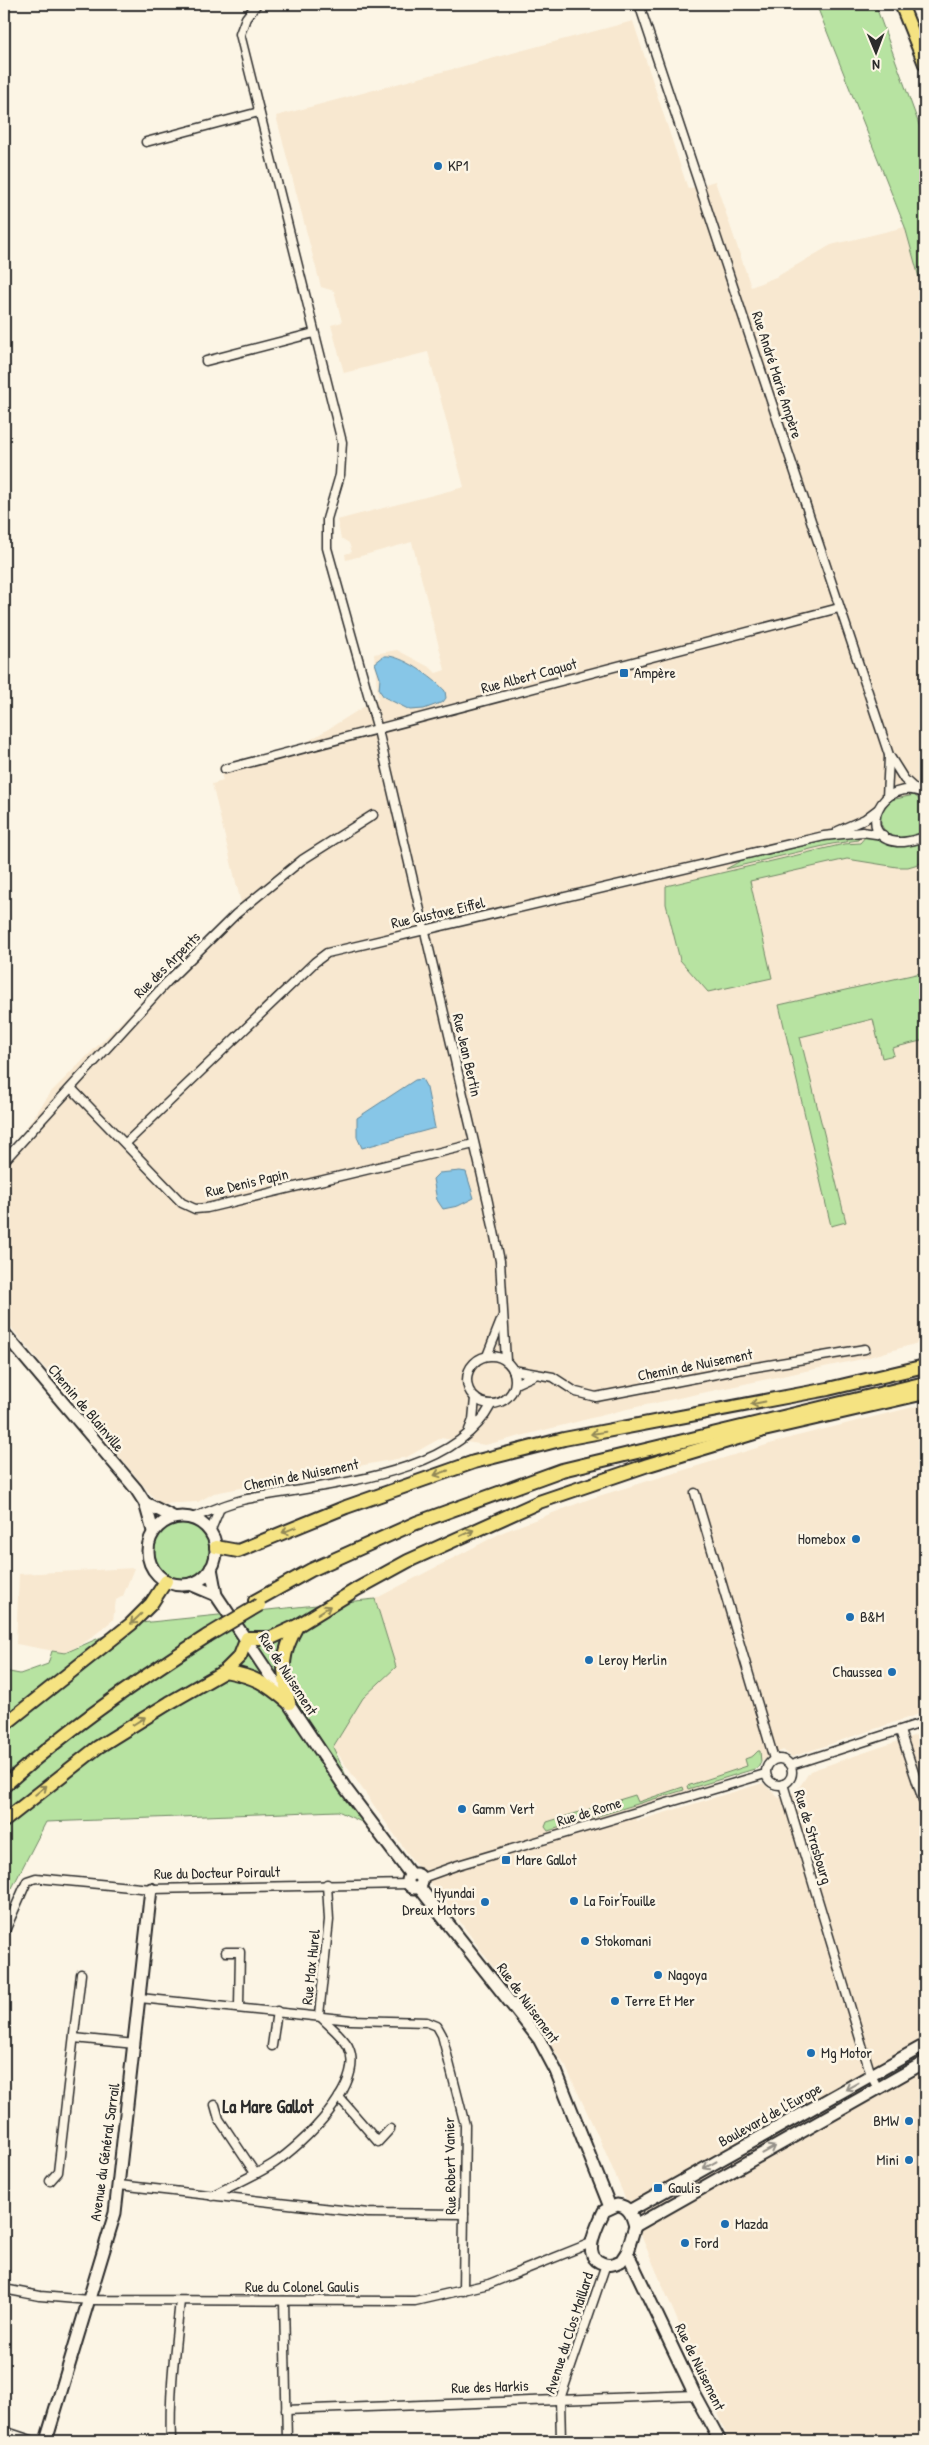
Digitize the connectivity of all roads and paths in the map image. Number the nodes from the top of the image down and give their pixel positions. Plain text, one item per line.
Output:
1 (639, 4) edge
2 (901, 4) edge
3 (910, 4) edge
4 (255, 7) edge
5 (925, 41) edge
6 (925, 64) edge
7 (259, 112) junction
8 (146, 142) dead end
9 (314, 333) junction
10 (206, 361) dead end
11 (839, 608) junction
12 (378, 730) junction
13 (889, 755) junction
14 (225, 769) dead end
15 (916, 790) junction
16 (925, 794) edge
17 (887, 797) junction
18 (877, 810) junction
19 (373, 815) dead end
20 (882, 835) junction
21 (824, 836) junction
22 (925, 837) edge
23 (424, 929) junction
24 (72, 1088) junction
25 (126, 1143) junction
26 (474, 1144) junction
27 (4, 1162) edge
28 (503, 1314) junction
29 (4, 1333) edge
30 (865, 1349) dead end
31 (487, 1356) junction
32 (506, 1361) junction
33 (925, 1366) edge
34 (513, 1370) junction
35 (925, 1371) edge
36 (535, 1375) junction
37 (925, 1383) edge
38 (515, 1384) junction
39 (925, 1394) edge
40 (475, 1398) junction
41 (492, 1405) junction
42 (762, 1431) junction
43 (468, 1432) junction
44 (695, 1493) dead end
45 (146, 1503) junction
46 (220, 1508) junction
47 (173, 1517) junction
48 (192, 1518) junction
49 (416, 1523) junction
50 (154, 1531) junction
51 (210, 1532) junction
52 (216, 1547) junction
53 (211, 1568) junction
54 (166, 1581) junction
55 (190, 1584) junction
56 (216, 1595) junction
57 (257, 1603) junction
58 (297, 1626) junction
59 (206, 1634) junction
60 (247, 1638) junction
61 (225, 1671) junction
62 (289, 1703) junction
63 (925, 1722) edge
64 (4, 1725) edge
65 (900, 1731) junction
66 (774, 1759) junction
67 (791, 1765) junction
68 (765, 1774) junction
69 (4, 1779) edge
70 (783, 1784) junction
71 (4, 1786) edge
72 (925, 1806) edge
73 (4, 1821) edge
74 (415, 1881) junction
75 (327, 1884) junction
76 (151, 1889) junction
77 (4, 1933) edge
78 (226, 1952) dead end
79 (81, 1974) dead end
80 (140, 1998) junction
81 (239, 2006) junction
82 (277, 2012) junction
83 (319, 2015) junction
84 (74, 2038) junction
85 (135, 2044) junction
86 (925, 2045) edge
87 (272, 2046) dead end
88 (925, 2062) edge
89 (871, 2075) junction
90 (878, 2089) junction
91 (339, 2097) junction
92 (215, 2105) dead end
93 (390, 2129) dead end
94 (255, 2173) junction
95 (50, 2181) dead end
96 (119, 2185) junction
97 (212, 2196) junction
98 (610, 2207) junction
99 (629, 2210) junction
100 (464, 2214) junction
101 (635, 2226) junction
102 (591, 2242) junction
103 (627, 2252) junction
104 (606, 2264) junction
105 (4, 2289) edge
106 (463, 2291) junction
107 (89, 2300) junction
108 (284, 2301) junction
109 (180, 2302) junction
110 (695, 2395) junction
111 (560, 2399) junction
112 (286, 2410) junction
113 (4, 2431) edge
114 (34, 2441) edge
115 (46, 2441) edge
116 (171, 2441) edge
117 (287, 2441) edge
118 (561, 2441) edge
119 (720, 2441) edge

1 - 11 street, Rue André Marie Ampère
2 - 6 main road
3 - 5 main road
4 - 7 street, Rue Jean Bertin
7 - 8 street
7 - 9 street, Rue Jean Bertin
9 - 10 street
9 - 12 street, Rue Jean Bertin
11 - 12 street, Rue Albert Caquot
11 - 13 street, Rue André Marie Ampère
12 - 14 street, Rue Albert Caquot
12 - 23 street, Rue Jean Bertin
13 - 15 street, Rue André Marie Ampère
13 - 17 street, Rue André Marie Ampère
15 - 16 street
15 - 17 street
17 - 18 street
18 - 20 street
18 - 21 street, Rue Gustave Eiffel
19 - 24 street, Rue des Arpents
20 - 21 street, Rue Gustave Eiffel
20 - 22 street, Rue Gustave Eiffel
21 - 23 street, Rue Gustave Eiffel
23 - 25 street, Rue Gustave Eiffel
23 - 26 street, Rue Jean Bertin
24 - 25 street, Rue Denis Papin
24 - 27 street, Rue des Arpents
25 - 26 street, Rue Denis Papin
26 - 28 street, Rue Jean Bertin
28 - 31 street, Rue Jean Bertin
28 - 32 street, Rue Jean Bertin
29 - 45 street, Chemin de Blainville
30 - 36 street, Chemin de Nuisement
31 - 32 street
31 - 40 street
32 - 34 street
33 -> 52 main road
34 - 36 street, Chemin de Nuisement
34 - 38 street
35 - 49 main road
36 - 38 street
37 - 49 main road
38 - 41 street
39 - 42 main road
40 - 41 street
40 - 43 street
41 - 43 street, Chemin de Nuisement
42 - 57 main road
58 -> 42 main road
43 - 46 street, Chemin de Nuisement
44 - 66 street
45 - 47 street, Chemin de Blainville
45 - 50 street, Chemin de Blainville
46 - 48 street, Chemin de Nuisement
46 - 51 street
47 - 48 street
47 - 50 street
48 - 51 street
49 - 57 main road
50 - 54 street
51 - 52 street
52 - 53 street
53 - 55 street
53 - 56 street, Rue de Nuisement
54 - 55 street
54 -> 64 main road
55 - 56 street
56 - 60 street, Rue de Nuisement
57 - 59 main road, bridge
58 - 60 main road
58 - 62 main road
59 - 69 main road
59 - 71 main road
60 - 61 main road
60 - 62 street, Rue de Nuisement
61 - 62 main road
73 -> 61 main road
62 - 74 street, Rue de Nuisement
63 - 65 street
65 - 67 street
65 - 72 street
66 - 67 street
66 - 68 street
67 - 70 street, Rue de Strasbourg
68 - 70 street
68 - 74 street, Rue de Rome
70 - 89 street, Rue de Strasbourg
74 - 75 street, Rue du Docteur Poirault
74 - 98 street, Rue de Nuisement
75 - 76 street, Rue du Docteur Poirault
75 - 83 street, Rue Max Hurel
76 - 77 street, Rue du Docteur Poirault
76 - 80 street, Avenue du Général Sarrail
78 - 81 street
79 - 84 street
80 - 81 street, Rue Robert Vanier
80 - 85 street, Avenue du Général Sarrail
81 - 82 street, Rue Robert Vanier
82 - 83 street, Rue Robert Vanier
82 - 87 street
83 - 91 street, Rue Max Hurel
83 - 100 street, Rue Robert Vanier
84 - 85 street
84 - 95 street
85 - 96 street, Avenue du Général Sarrail
86 - 89 street, Boulevard de l'Europe
88 - 90 street, Boulevard de l'Europe
89 - 90 street, Rue de Strasbourg
89 -> 99 street, Boulevard de l'Europe
101 -> 90 street, Boulevard de l'Europe
91 - 93 street
91 - 94 street, Rue Max Hurel
92 - 94 street
94 - 97 street, Rue Max Hurel
96 - 97 street
96 - 107 street, Avenue du Général Sarrail
97 - 100 street
98 - 99 street
98 - 102 street
99 - 101 street
100 - 106 street, Rue Robert Vanier
101 - 103 street
102 - 104 street
102 - 106 street, Rue du Colonel Gaulis
103 - 104 street
103 - 110 street, Rue de Nuisement
104 - 111 street, Avenue du Clos Maillard
105 - 107 street, Rue du Colonel Gaulis
106 - 108 street, Rue du Colonel Gaulis
107 - 109 street, Rue du Colonel Gaulis
107 - 115 street, Avenue du Général Sarrail
108 - 109 street, Rue du Colonel Gaulis
108 - 112 street
109 - 116 street
110 - 111 street, Rue des Harkis
110 - 119 street, Rue de Nuisement
111 - 112 street, Rue des Harkis
111 - 118 street, Avenue du Clos Maillard
112 - 117 street
113 - 114 street

